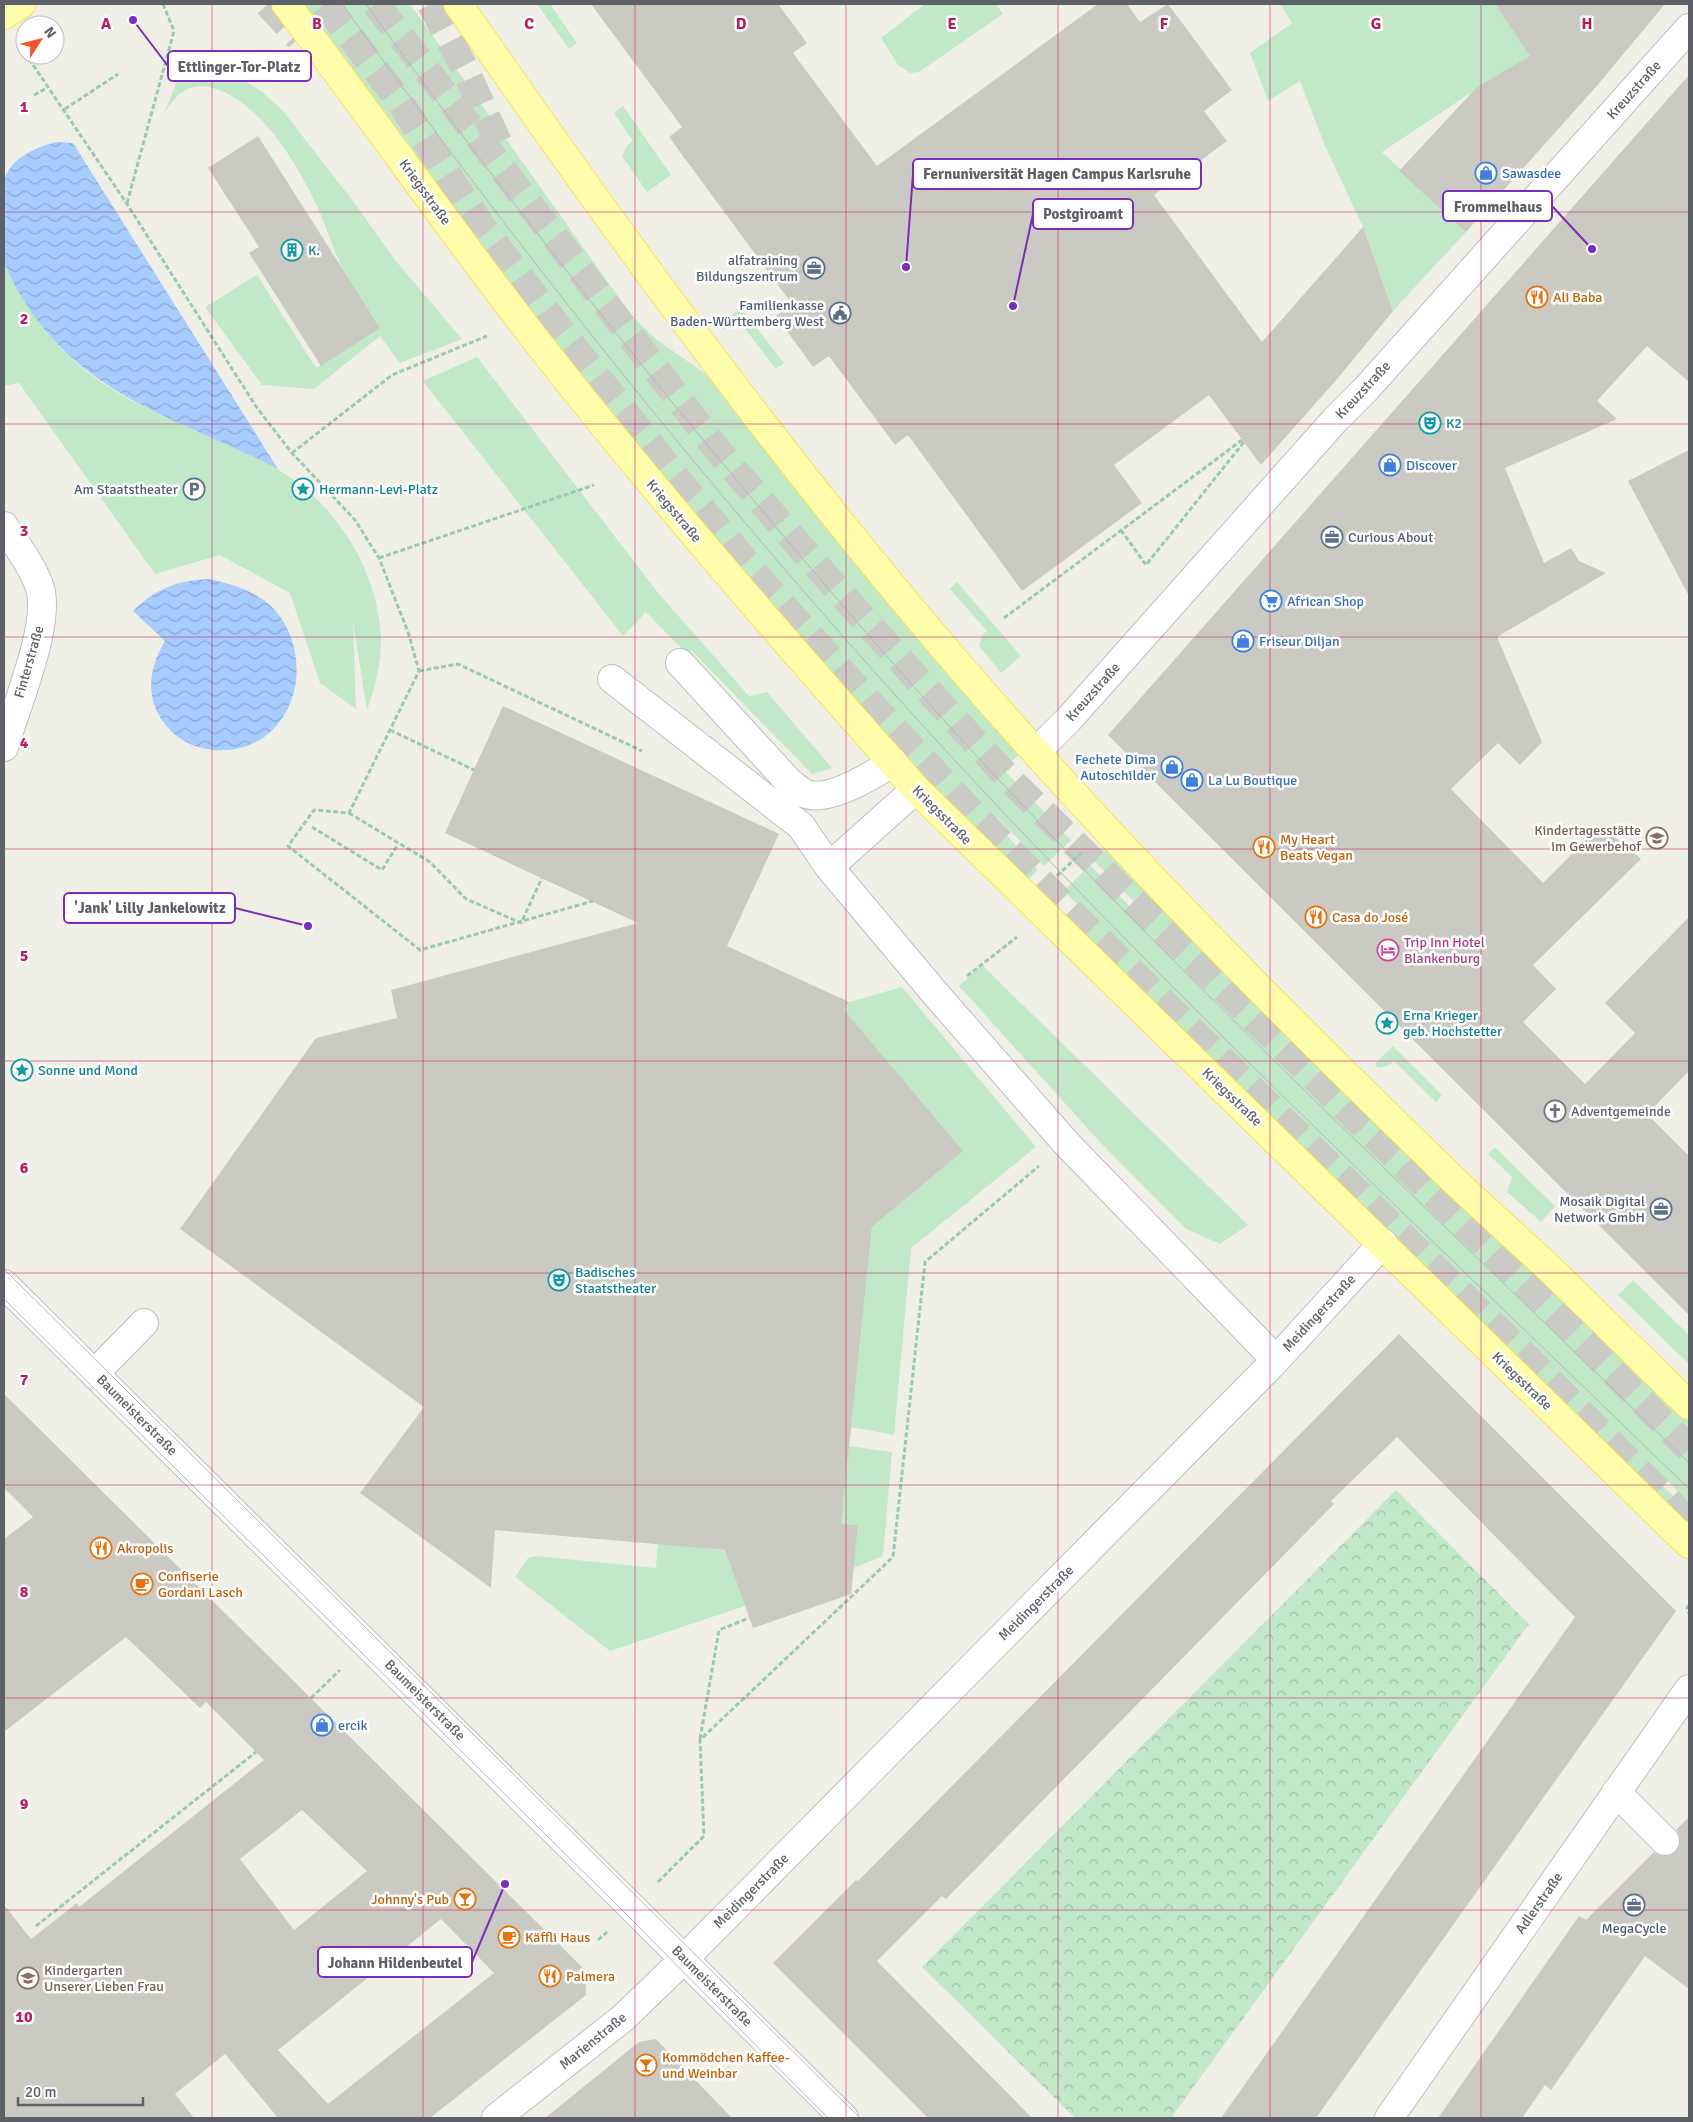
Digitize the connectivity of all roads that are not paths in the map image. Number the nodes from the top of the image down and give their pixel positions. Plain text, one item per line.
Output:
1 (21, 4) edge
2 (286, 4) edge
3 (458, 4) edge
4 (4, 14) edge
5 (1689, 28) edge
6 (4, 526) edge
7 (680, 663) dead end
8 (612, 679) dead end
9 (4, 747) edge
10 (1036, 752) junction
11 (892, 762) junction
12 (916, 789) junction
13 (829, 867) junction
14 (1383, 1243) junction
15 (4, 1284) edge
16 (144, 1323) dead end
17 (1276, 1360) junction
18 (95, 1373) junction
19 (1689, 1405) edge
20 (1689, 1544) edge
21 (1689, 1689) edge
22 (1616, 1792) junction
23 (1665, 1841) tunnel mouth
24 (685, 1958) junction
25 (496, 2118) edge
26 (844, 2118) edge
27 (1389, 2118) edge

1 - 4 main road
2 - 11 main road, Kriegsstraße
3 - 10 main road
5 - 10 street, Kreuzstraße
6 - 9 street, Finterstraße
7 - 11 street
8 - 13 street
10 - 19 main road
11 - 12 main road, Kriegsstraße
12 - 13 street
12 - 14 main road, Kriegsstraße
13 - 17 street
14 - 17 street, Meidingerstraße
14 - 20 main road, Kriegsstraße
15 - 18 street, Baumeisterstraße
16 - 18 street
17 - 24 street, Meidingerstraße
18 - 24 street, Baumeisterstraße
21 - 22 street, Adlerstraße
22 - 23 street
22 - 27 street, Adlerstraße
24 - 25 street, Marienstraße
24 - 26 street, Baumeisterstraße

